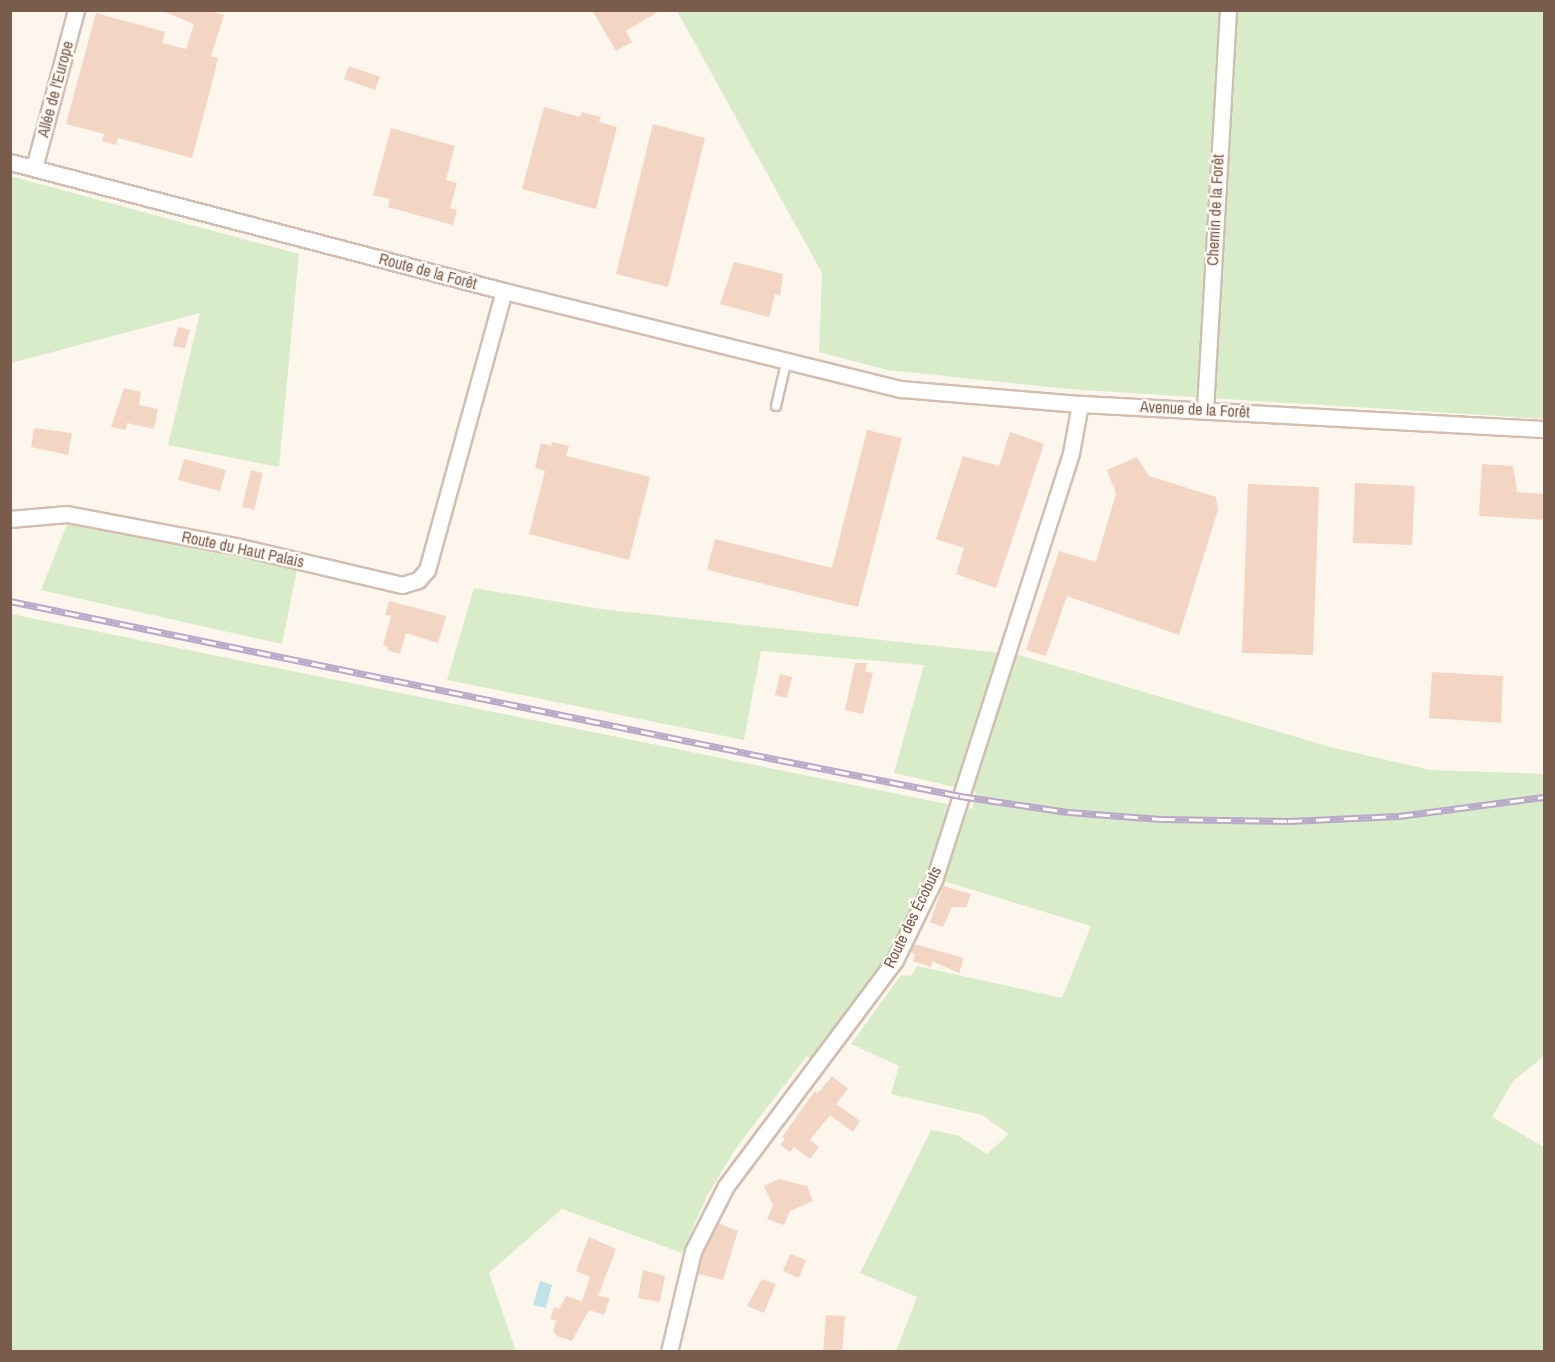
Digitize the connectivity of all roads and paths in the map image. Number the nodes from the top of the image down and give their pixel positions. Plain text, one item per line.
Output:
1 (76, 10) edge
2 (1228, 10) edge
3 (10, 162) edge
4 (34, 168) junction
5 (504, 291) junction
6 (786, 363) junction
7 (847, 378) joint
8 (1080, 404) junction
9 (776, 406) dead end
10 (1205, 409) junction
11 (1545, 429) edge
12 (10, 519) edge
13 (669, 1352) edge

1 - 4 street, Allée de l'Europe
2 - 10 street, Chemin de la Forêt
3 - 4 street, Route de la Forêt
4 - 5 street, Route de la Forêt
5 - 6 street, Route de la Forêt
5 - 12 street, Route du Haut Palais
6 - 7 street, Route de la Forêt
6 - 9 lane
7 - 8 street, Avenue de la Forêt
8 - 10 street, Avenue de la Forêt
8 - 13 street, Route des Écobuts
10 - 11 street, Avenue de la Forêt

